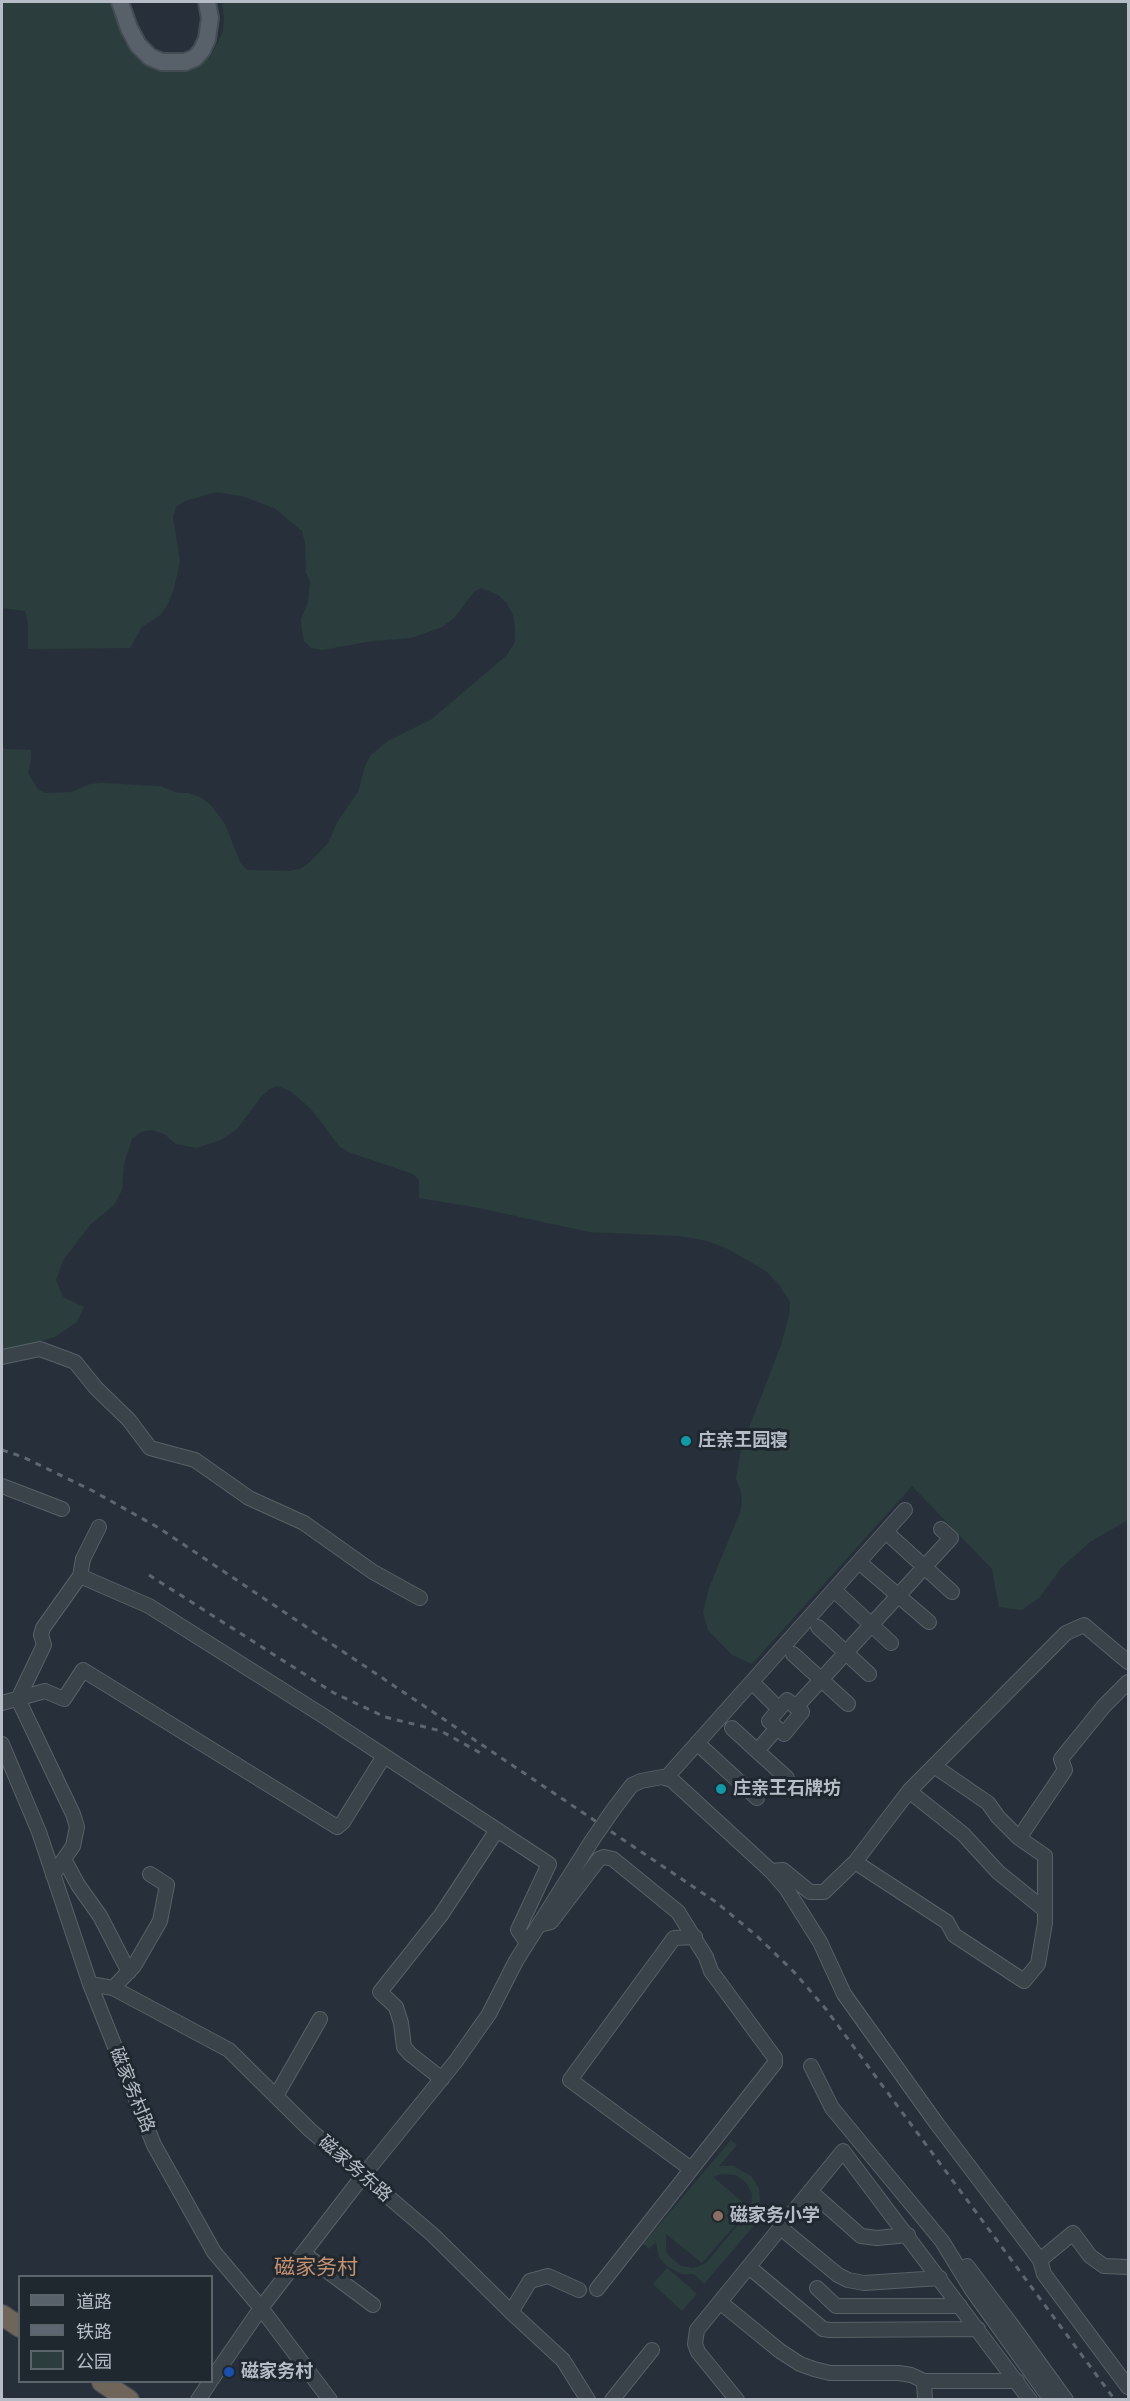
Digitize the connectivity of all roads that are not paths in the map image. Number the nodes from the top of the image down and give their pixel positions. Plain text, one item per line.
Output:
1 (120, 2) edge
2 (207, 2) edge
3 (2, 1357) edge
4 (2, 1486) edge
5 (62, 1509) dead end
6 (905, 1510) dead end
7 (99, 1527) dead end
8 (941, 1529) dead end
9 (886, 1532) junction
10 (859, 1562) junction
11 (925, 1567) junction
12 (80, 1576) junction
13 (834, 1590) junction
14 (952, 1592) dead end
15 (898, 1595) junction
16 (420, 1598) dead end
17 (929, 1622) dead end
18 (871, 1625) junction
19 (818, 1627) dead end
20 (891, 1643) dead end
21 (846, 1653) junction
22 (793, 1654) dead end
23 (1128, 1662) edge
24 (869, 1674) dead end
25 (821, 1680) junction
26 (753, 1682) junction
27 (1128, 1682) edge
28 (18, 1699) junction
29 (2, 1703) edge
30 (848, 1704) dead end
31 (796, 1707) junction
32 (779, 1709) junction
33 (732, 1728) dead end
34 (777, 1728) junction
35 (697, 1743) junction
36 (2, 1744) edge
37 (758, 1751) junction
38 (384, 1756) junction
39 (934, 1766) junction
40 (666, 1778) junction
41 (787, 1778) dead end
42 (909, 1791) junction
43 (757, 1798) dead end
44 (497, 1830) junction
45 (1019, 1838) junction
46 (64, 1859) junction
47 (855, 1862) junction
48 (771, 1871) junction
49 (150, 1874) dead end
50 (53, 1875) junction
51 (1045, 1910) junction
52 (538, 1924) junction
53 (694, 1937) junction
54 (527, 1943) junction
55 (129, 1972) junction
56 (90, 1984) junction
57 (113, 1988) junction
58 (320, 2019) dead end
59 (811, 2066) dead end
60 (442, 2079) junction
61 (276, 2096) junction
62 (691, 2169) junction
63 (363, 2177) junction
64 (810, 2191) junction
65 (781, 2228) junction
66 (908, 2235) junction
67 (942, 2241) junction
68 (303, 2253) junction
69 (1040, 2260) junction
70 (749, 2267) junction
71 (1128, 2267) edge
72 (940, 2278) junction
73 (817, 2288) dead end
74 (597, 2289) dead end
75 (579, 2290) dead end
76 (720, 2302) junction
77 (373, 2305) dead end
78 (960, 2306) junction
79 (261, 2308) junction
80 (511, 2312) junction
81 (2, 2315) edge
82 (18, 2326) edge
83 (978, 2329) junction
84 (652, 2350) dead end
85 (213, 2377) edge
86 (924, 2381) junction
87 (1017, 2382) junction
88 (104, 2383) edge
89 (209, 2383) edge
90 (1128, 2387) edge
91 (129, 2400) edge
92 (198, 2400) edge
93 (330, 2400) edge
94 (588, 2400) edge
95 (612, 2400) edge
96 (737, 2400) edge
97 (925, 2400) edge
98 (1030, 2400) edge
99 (1051, 2400) edge
100 (1066, 2400) edge

1 - 2 main road
3 - 16 street
4 - 5 street
6 - 9 street
7 - 12 street
8 - 11 street
9 - 10 street
9 - 11 street
10 - 13 street
10 - 15 street
11 - 14 street
11 - 15 street
12 - 28 street
12 - 38 street
13 - 18 street
13 - 26 street
15 - 17 street
15 - 18 street
18 - 20 street
18 - 21 street
19 - 21 street
21 - 24 street
21 - 25 street
22 - 25 street
23 - 39 street
25 - 30 street
25 - 31 street
26 - 32 street
26 - 35 street
27 - 45 street
28 - 29 street
28 - 38 street
28 - 46 street
31 - 32 street
31 - 34 street
32 - 34 street
33 - 37 street
34 - 37 street
35 - 40 street
35 - 43 street
36 - 50 street, 磁家务村路
37 - 41 street
38 - 44 street
39 - 42 street
39 - 45 street
40 - 48 street
40 - 52 street, bridge
42 - 47 street
42 - 51 street
44 - 54 street
44 - 60 street
45 - 51 street
46 - 50 street
46 - 55 street
47 - 48 street
47 - 51 street
48 - 69 street
49 - 55 street
50 - 56 street, 磁家务村路
52 - 53 street
52 - 54 street
53 - 62 street
53 - 62 street
54 - 60 street
55 - 57 street
56 - 57 street, 磁家务东路
56 - 79 street, 磁家务村路
57 - 61 street, 磁家务东路
58 - 61 street
59 - 67 street
60 - 63 street
61 - 63 street, 磁家务东路
62 - 74 street
63 - 68 street
63 - 80 street, 磁家务东路
64 - 65 street
64 - 66 street
64 - 66 street
65 - 70 street
65 - 72 street
66 - 72 street
67 - 99 street
67 - 100 street
68 - 77 street
68 - 79 street
69 - 71 street
69 - 90 street
70 - 76 street
70 - 83 street
72 - 78 street
73 - 78 street
75 - 80 street
76 - 86 street
76 - 96 street
78 - 83 street
79 - 85 street
79 - 93 street, 磁家务村路
80 - 94 street, 磁家务东路
81 - 82 highway
83 - 87 street
84 - 95 street
86 - 87 street
86 - 97 street
87 - 98 street
88 - 91 highway
89 - 92 street

